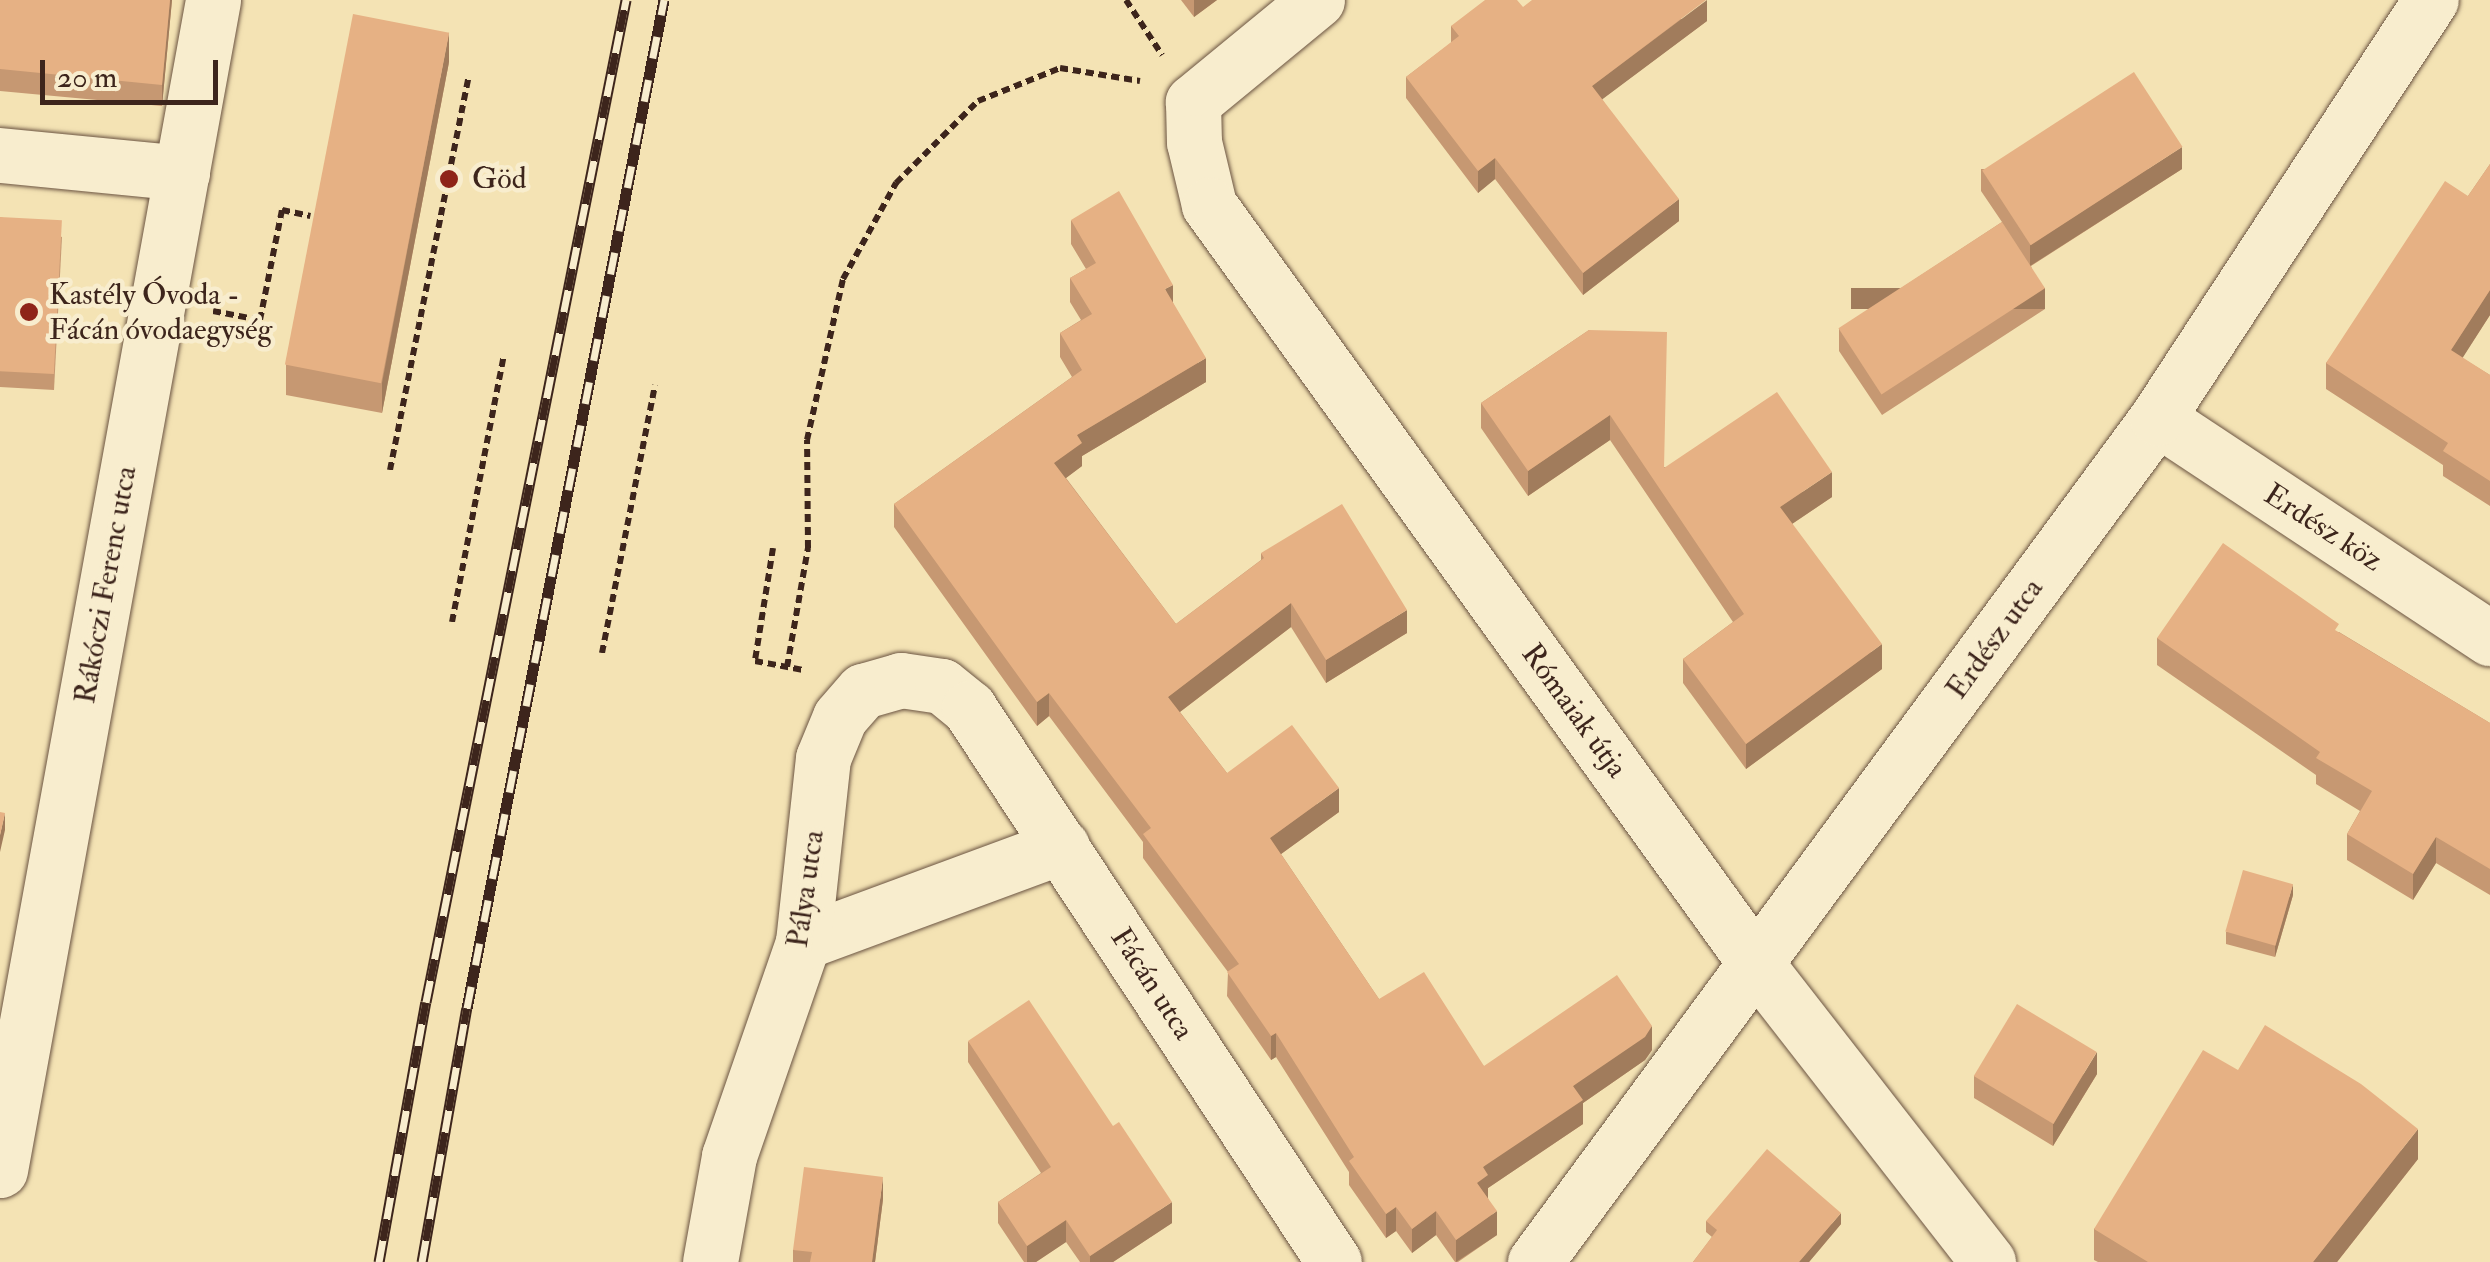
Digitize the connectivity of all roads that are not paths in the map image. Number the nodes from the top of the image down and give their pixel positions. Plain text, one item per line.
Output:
1 (213, 0) edge
2 (1317, 0) edge
3 (2432, 0) edge
4 (0, 155) edge
5 (182, 173) junction
6 (2157, 418) junction
7 (2490, 638) edge
8 (969, 708) joint
9 (1062, 846) junction
10 (802, 942) junction
11 (1757, 965) junction
12 (1, 1157) edge
13 (710, 1262) edge
14 (1334, 1262) edge
15 (1535, 1262) edge
16 (1988, 1262) edge

1 - 5 street, Rákóczi Ferenc utca
2 - 11 street, Rómaiak útja
3 - 6 street, Erdész utca
4 - 5 street
5 - 12 street, Rákóczi Ferenc utca
6 - 7 street, Erdész köz
6 - 11 street, Erdész utca
8 - 9 street, Fácán utca
8 - 10 street, Pálya utca
9 - 10 street
9 - 14 street, Fácán utca
10 - 13 street, Pálya utca
11 - 15 street, Erdész utca
11 - 16 street, Rómaiak útja

